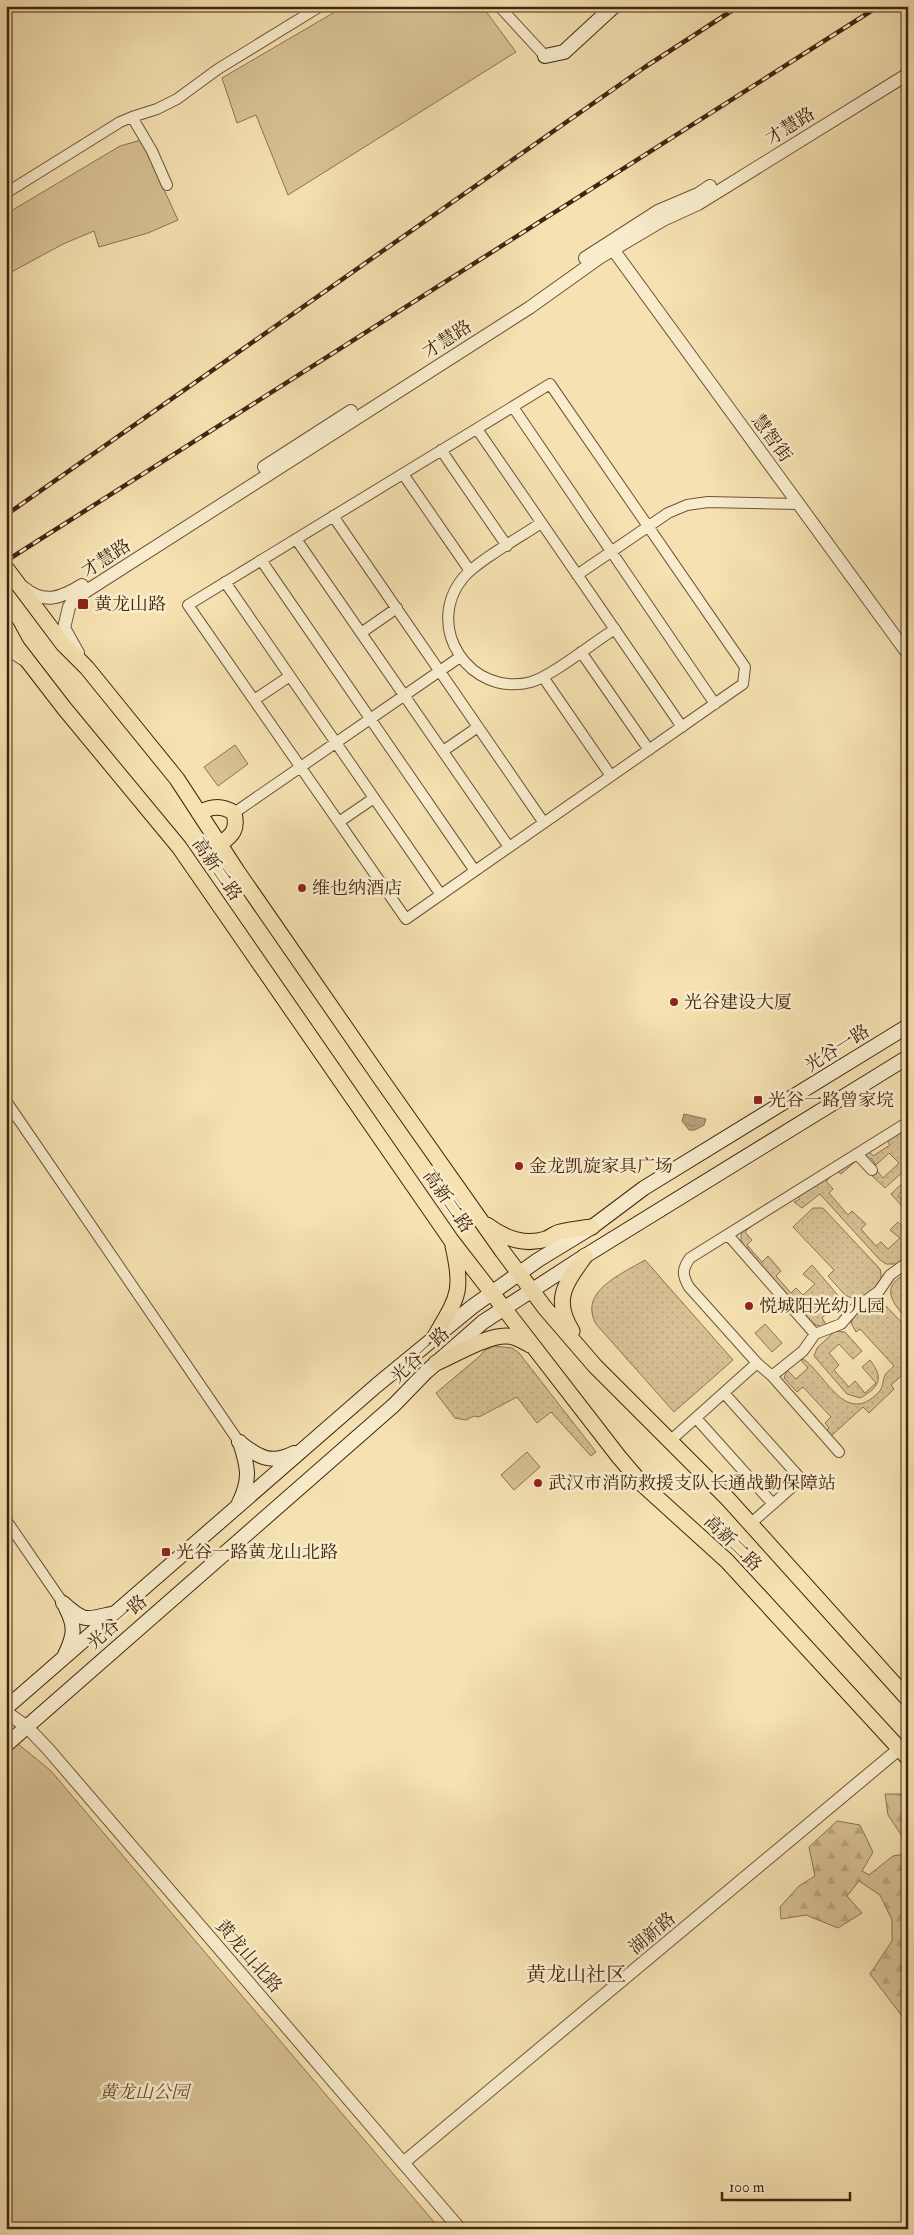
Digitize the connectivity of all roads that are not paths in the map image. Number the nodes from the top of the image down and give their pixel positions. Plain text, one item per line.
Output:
1 (499, 6) edge
2 (601, 6) edge
3 (614, 6) edge
4 (319, 7) edge
5 (545, 56) junction
6 (908, 64) edge
7 (908, 74) edge
8 (132, 117) junction
9 (167, 185) dead end
10 (6, 193) edge
11 (613, 244) junction
12 (513, 407) junction
13 (476, 429) junction
14 (441, 450) junction
15 (403, 474) junction
16 (797, 504) junction
17 (334, 516) junction
18 (541, 523) junction
19 (648, 527) junction
20 (296, 539) junction
21 (507, 546) junction
22 (611, 552) junction
23 (261, 560) junction
24 (470, 571) junction
25 (10, 574) edge
26 (577, 575) junction
27 (225, 582) junction
28 (397, 608) junction
29 (6, 626) edge
30 (615, 629) junction
31 (361, 633) junction
32 (908, 645) edge
33 (6, 652) edge
34 (581, 652) junction
35 (908, 654) edge
36 (460, 657) junction
37 (34, 667) junction
38 (87, 668) junction
39 (440, 671) junction
40 (290, 676) junction
41 (543, 677) junction
42 (404, 695) junction
43 (254, 700) junction
44 (715, 704) junction
45 (371, 719) junction
46 (478, 727) junction
47 (682, 727) junction
48 (336, 743) junction
49 (649, 750) junction
50 (443, 751) junction
51 (301, 767) junction
52 (611, 776) junction
53 (374, 798) junction
54 (199, 813) junction
55 (234, 813) junction
56 (339, 822) junction
57 (544, 823) junction
58 (220, 844) junction
59 (510, 847) junction
60 (475, 871) junction
61 (441, 895) junction
62 (908, 1026) edge
63 (908, 1057) edge
64 (6, 1101) edge
65 (908, 1122) edge
66 (857, 1154) junction
67 (872, 1170) dead end
68 (480, 1220) junction
69 (592, 1227) junction
70 (728, 1235) junction
71 (451, 1240) junction
72 (585, 1256) junction
73 (908, 1262) edge
74 (519, 1274) junction
75 (532, 1291) junction
76 (492, 1293) junction
77 (504, 1309) junction
78 (815, 1334) junction
79 (434, 1338) junction
80 (533, 1347) junction
81 (436, 1363) junction
82 (757, 1363) junction
83 (595, 1366) junction
84 (772, 1376) junction
85 (724, 1393) junction
86 (696, 1418) junction
87 (671, 1440) junction
88 (240, 1442) junction
89 (306, 1447) junction
90 (839, 1452) dead end
91 (773, 1504) junction
92 (236, 1508) junction
93 (6, 1520) edge
94 (750, 1524) junction
95 (63, 1603) junction
96 (118, 1612) junction
97 (63, 1660) junction
98 (908, 1699) edge
99 (6, 1708) edge
100 (6, 1712) edge
101 (27, 1726) junction
102 (6, 1745) edge
103 (904, 1753) edge
104 (403, 2163) junction
105 (460, 2229) edge

1 - 5 street
2 - 5 main road
3 - 5 main road
4 - 8 street
6 - 11 street, 才慧路
7 - 11 street, 才慧路
8 - 9 street
8 - 10 street
11 - 16 street, 慧智街
11 - 25 street, 才慧路
11 - 32 street, 慧智街
11 - 38 street, 才慧路
12 - 13 street
12 - 19 street
12 - 22 street
13 - 14 street
13 - 18 street
14 - 15 street
14 - 21 street
15 - 17 street
15 - 24 street
16 - 19 street
16 - 35 street, 慧智街
17 - 20 street
17 - 28 street
18 - 21 street
18 - 26 street
19 - 22 street
19 - 44 street
20 - 23 street
20 - 31 street
21 - 24 street
22 - 26 street
22 - 44 street
23 - 27 street
23 - 45 street
24 - 36 street
25 - 38 main road, 高新二路
26 - 30 street
27 - 40 street
27 - 43 street
28 - 31 street
28 - 39 street
29 - 37 main road, 高新二路
30 - 34 street
30 - 47 street
31 - 42 street
33 - 37 street
34 - 41 street
34 - 49 street
36 - 39 street
36 - 41 street
37 - 71 main road, 高新二路
38 - 54 main road, 高新二路
39 - 42 street
39 - 46 street
40 - 43 street
40 - 48 street
41 - 52 street
42 - 45 street
42 - 50 street
43 - 51 street
44 - 47 street
45 - 48 street
45 - 60 street
46 - 50 street
46 - 57 street
47 - 49 street
48 - 51 street
48 - 53 street
49 - 52 street
50 - 59 street
51 - 55 street
51 - 56 street
52 - 57 street
53 - 56 street
53 - 61 street
54 - 55 main road
54 - 58 main road, 高新二路
55 - 58 main road
56 - 61 street
57 - 59 street
58 - 68 main road, 高新二路
59 - 60 street
60 - 61 street
62 - 69 main road, 光谷一路
63 - 72 main road, 光谷一路
64 - 88 street
65 - 66 street
66 - 67 street
66 - 70 street
68 - 69 main road
68 - 74 main road, 高新二路
69 - 74 main road, 光谷一路
70 - 78 street
70 - 82 street
71 - 76 main road, 高新二路
71 - 79 main road
72 - 75 main road, 光谷一路
72 - 83 main road
73 - 78 street
74 - 75 main road, 高新二路
74 - 76 main road, 光谷一路
75 - 77 main road, 光谷一路
75 - 83 main road, 高新二路
76 - 77 main road, 高新二路
76 - 79 main road, 光谷一路
77 - 80 main road, 高新二路
77 - 81 main road, 光谷一路
78 - 84 street
79 - 89 main road, 光谷一路
80 - 81 main road
80 - 103 main road, 高新二路
81 - 101 main road, 光谷一路
82 - 84 street
82 - 85 street
83 - 87 main road, 高新二路
84 - 90 street
85 - 86 street
85 - 91 street
86 - 87 street
86 - 91 street
87 - 94 main road, 高新二路
88 - 89 main road
88 - 92 main road
89 - 92 main road, 光谷一路
91 - 94 street
92 - 96 main road, 光谷一路
93 - 95 street
94 - 98 main road, 高新二路
95 - 96 main road
95 - 97 main road
96 - 97 main road, 光谷一路
97 - 99 main road, 光谷一路
100 - 101 street, 黄龙山北路
101 - 102 main road, 光谷一路
101 - 104 street, 黄龙山北路
103 - 104 street, 湖新路
104 - 105 street, 黄龙山北路

